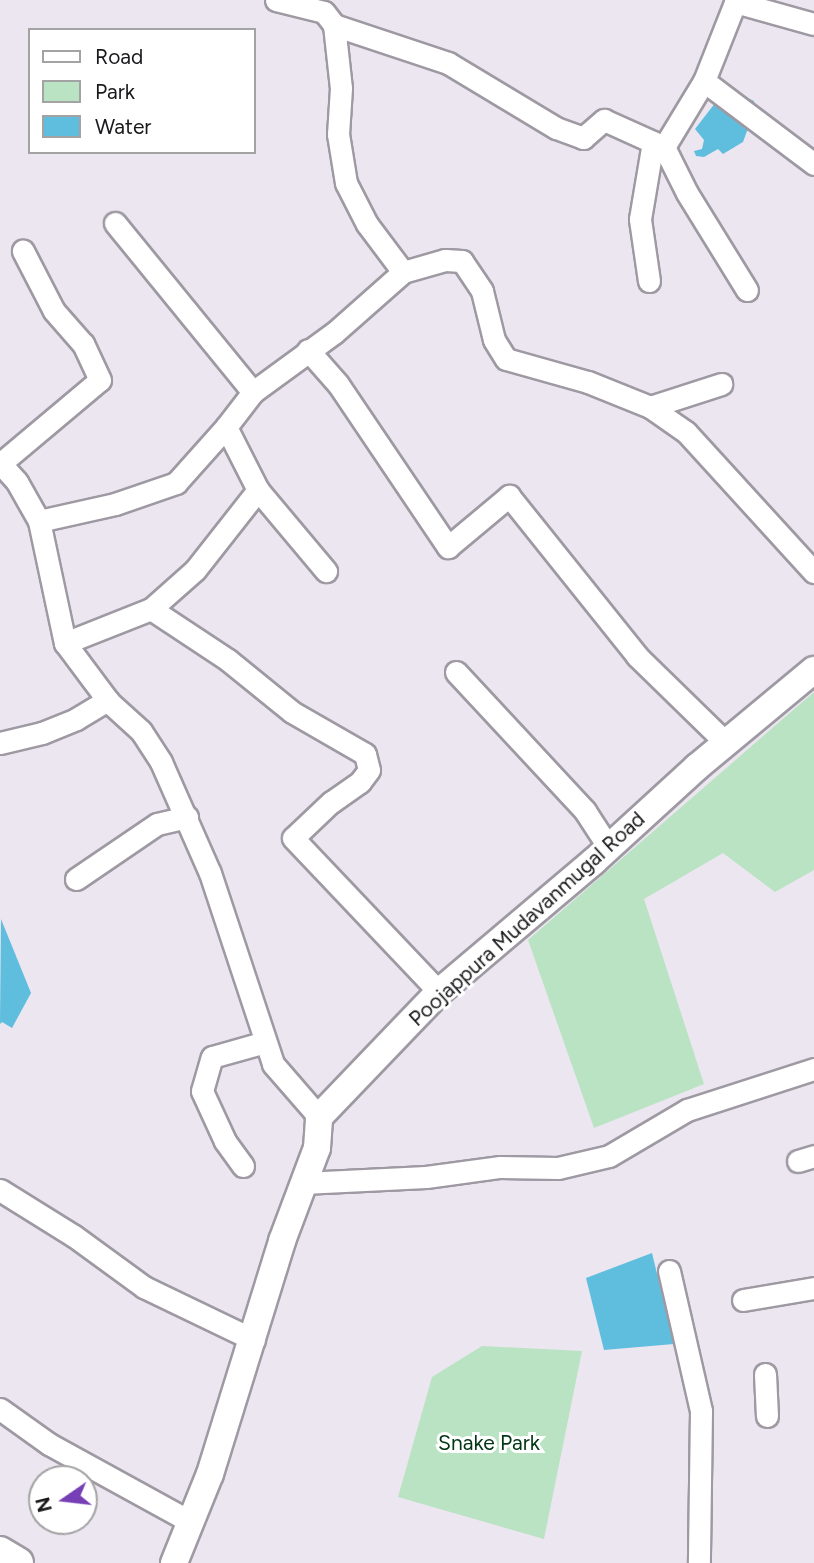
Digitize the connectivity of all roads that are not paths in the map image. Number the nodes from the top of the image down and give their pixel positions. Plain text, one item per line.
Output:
1 (279, 1) edge
2 (735, 1) edge
3 (814, 24) edge
4 (334, 25) junction
5 (704, 81) junction
6 (659, 145) junction
7 (814, 164) edge
8 (115, 223) dead end
9 (23, 251) dead end
10 (402, 272) junction
11 (649, 281) dead end
12 (747, 290) dead end
13 (308, 350) junction
14 (721, 384) dead end
15 (253, 392) junction
16 (650, 407) junction
17 (226, 427) junction
18 (0, 463) edge
19 (258, 490) junction
20 (38, 521) junction
21 (326, 571) dead end
22 (814, 572) edge
23 (151, 609) junction
24 (65, 643) junction
25 (814, 670) edge
26 (456, 672) dead end
27 (107, 700) junction
28 (0, 743) edge
29 (726, 743) junction
30 (187, 817) junction
31 (609, 848) junction
32 (76, 879) dead end
33 (439, 992) junction
34 (265, 1042) junction
35 (814, 1069) edge
36 (319, 1117) junction
37 (243, 1166) dead end
38 (303, 1182) junction
39 (0, 1190) edge
40 (669, 1271) dead end
41 (814, 1288) edge
42 (743, 1300) dead end
43 (254, 1340) junction
44 (765, 1374) dead end
45 (0, 1409) edge
46 (767, 1416) dead end
47 (191, 1522) junction
48 (174, 1563) edge
49 (699, 1563) edge

1 - 4 street
2 - 3 street
2 - 5 street
4 - 6 street
4 - 10 street
5 - 6 street
5 - 7 street
6 - 11 street
6 - 12 street
8 - 15 street
9 - 18 street
10 - 13 street
10 - 16 street
13 - 15 street
13 - 29 street
14 - 16 street
15 - 17 street
16 - 22 street
17 - 19 street
17 - 20 street
18 - 20 street
19 - 21 street
19 - 23 street
20 - 24 street
23 - 24 street
23 - 33 street
24 - 27 street
25 - 29 street, Poojappura Mudavanmugal Road
26 - 31 street
27 - 28 street
27 - 30 street
29 - 31 street, Poojappura Mudavanmugal Road
30 - 32 street
30 - 34 street
31 - 33 street, Poojappura Mudavanmugal Road
33 - 36 street, Poojappura Mudavanmugal Road
34 - 36 street
34 - 37 street
35 - 38 street
36 - 38 street
38 - 43 street
39 - 43 street
40 - 49 street
41 - 42 street
43 - 47 street
44 - 46 street
45 - 47 street
47 - 48 street

